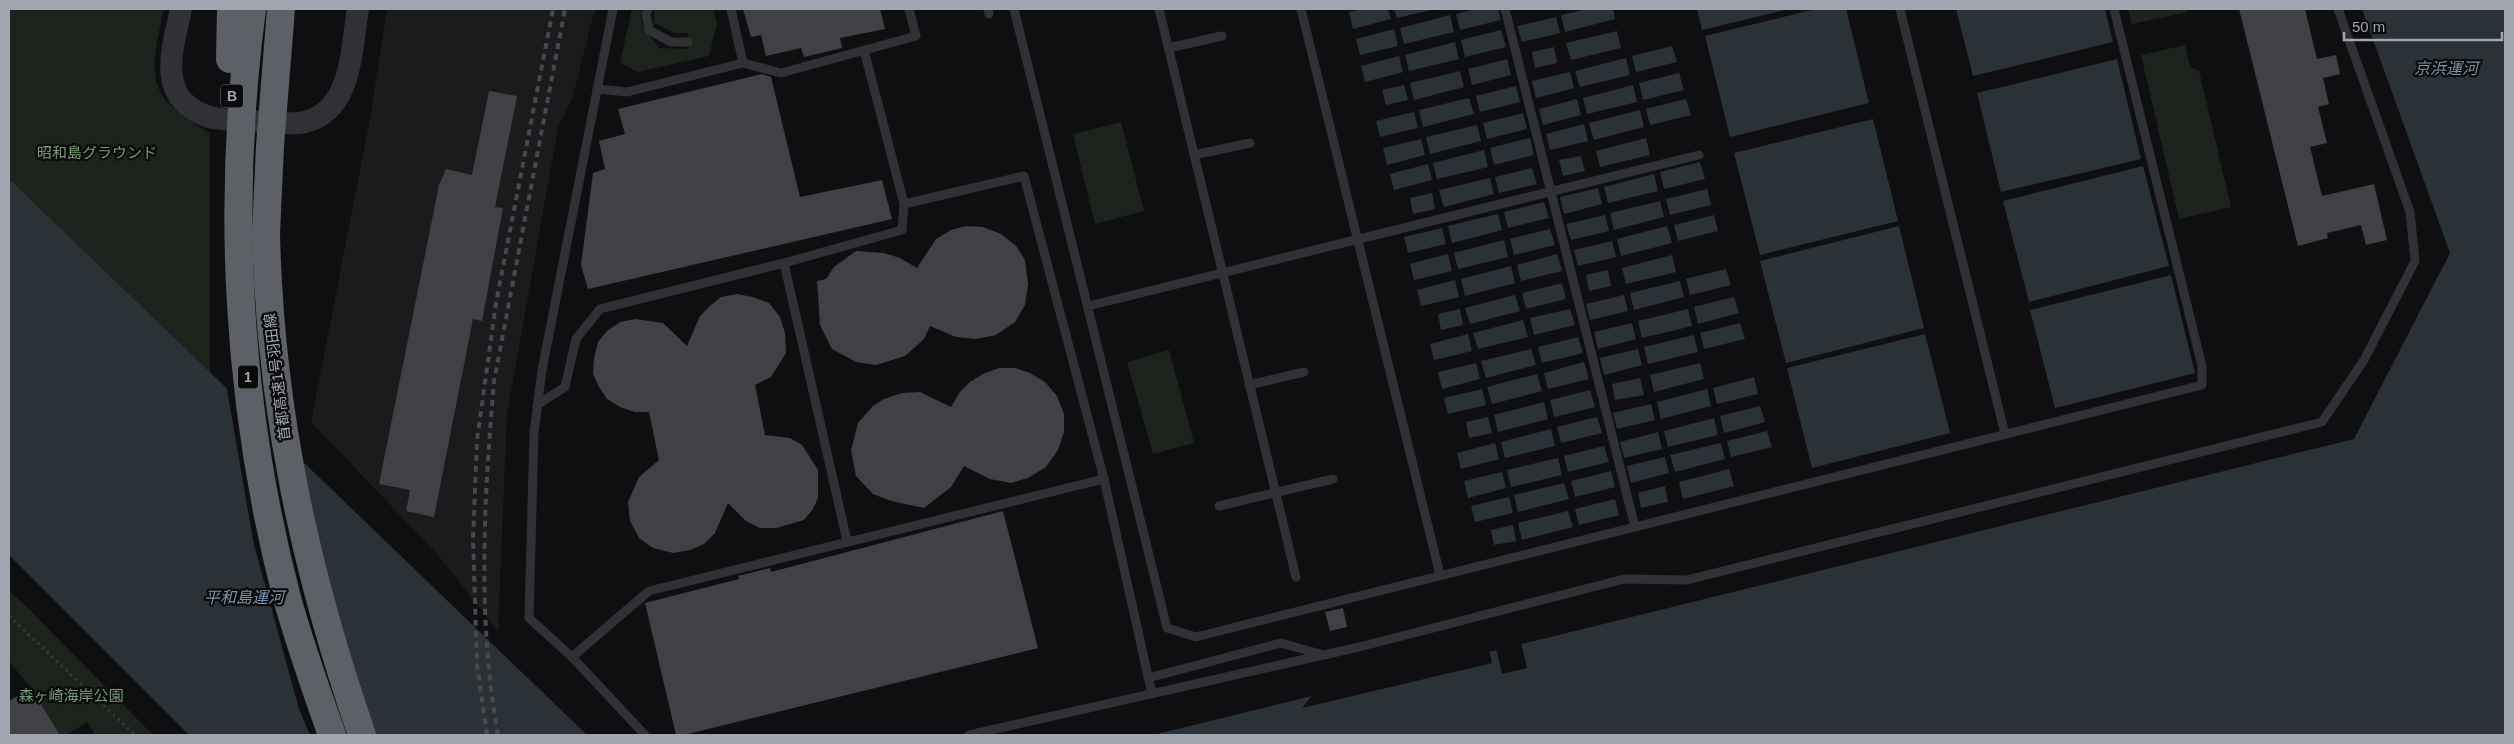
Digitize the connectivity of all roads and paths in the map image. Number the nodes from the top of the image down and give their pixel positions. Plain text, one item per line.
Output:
1 (181, 9) edge
2 (231, 9) edge
3 (252, 9) edge
4 (281, 9) edge
5 (358, 9) edge
6 (613, 9) edge
7 (648, 9) edge
8 (731, 9) edge
9 (909, 9) edge
10 (1014, 9) edge
11 (1159, 9) edge
12 (1301, 9) edge
13 (1505, 9) edge
14 (1900, 9) edge
15 (2114, 9) edge
16 (2338, 9) edge
17 (1222, 36) dead end
18 (688, 42) dead end
19 (1168, 48) junction
20 (864, 50) junction
21 (742, 63) junction
22 (597, 89) junction
23 (1250, 143) dead end
24 (1194, 155) junction
25 (1699, 155) dead end
26 (238, 183) junction
27 (1551, 191) junction
28 (904, 204) junction
29 (1357, 240) junction
30 (784, 263) junction
31 (1222, 273) junction
32 (1088, 306) junction
33 (1304, 372) dead end
34 (1250, 385) junction
35 (537, 405) junction
36 (2005, 434) junction
37 (1104, 479) junction
38 (1332, 479) dead end
39 (1275, 492) junction
40 (1220, 506) dead end
41 (1635, 527) junction
42 (847, 540) junction
43 (1440, 575) junction
44 (1296, 577) dead end
45 (9, 616) edge
46 (1322, 655) junction
47 (572, 656) junction
48 (1148, 678) junction
49 (1152, 694) junction
50 (135, 735) edge
51 (332, 735) edge
52 (362, 735) edge
53 (645, 735) edge
54 (968, 735) edge

1 - 5 street
2 - 26 highway, B, bridge
3 - 26 highway, 首都高速1号羽田線 / 1, bridge
4 - 52 highway, 首都高速1号羽田線 / 1, bridge
6 - 22 lane
7 - 18 lane
8 - 21 lane
9 - 20 lane
10 - 32 lane
11 - 19 lane
12 - 29 lane
13 - 27 lane
14 - 36 lane
15 - 36 lane
16 - 46 lane
17 - 19 lane
19 - 24 lane
20 - 21 lane
20 - 28 lane
21 - 22 lane
22 - 35 lane
23 - 24 lane
24 - 31 lane
25 - 27 lane
26 - 51 highway, 首都高速1号羽田線 / 1, bridge
27 - 29 lane
27 - 41 lane
28 - 30 lane
28 - 37 lane
29 - 31 lane
29 - 43 lane
30 - 35 lane
30 - 42 lane
31 - 32 lane
31 - 34 lane
32 - 43 lane
33 - 34 lane
34 - 39 lane
35 - 47 lane
36 - 41 lane
37 - 42 lane
37 - 48 lane
38 - 39 lane
39 - 40 lane
39 - 44 lane
41 - 43 lane
42 - 47 lane
45 - 50 path
46 - 48 lane
46 - 49 lane
47 - 53 lane
48 - 49 lane
49 - 54 lane

